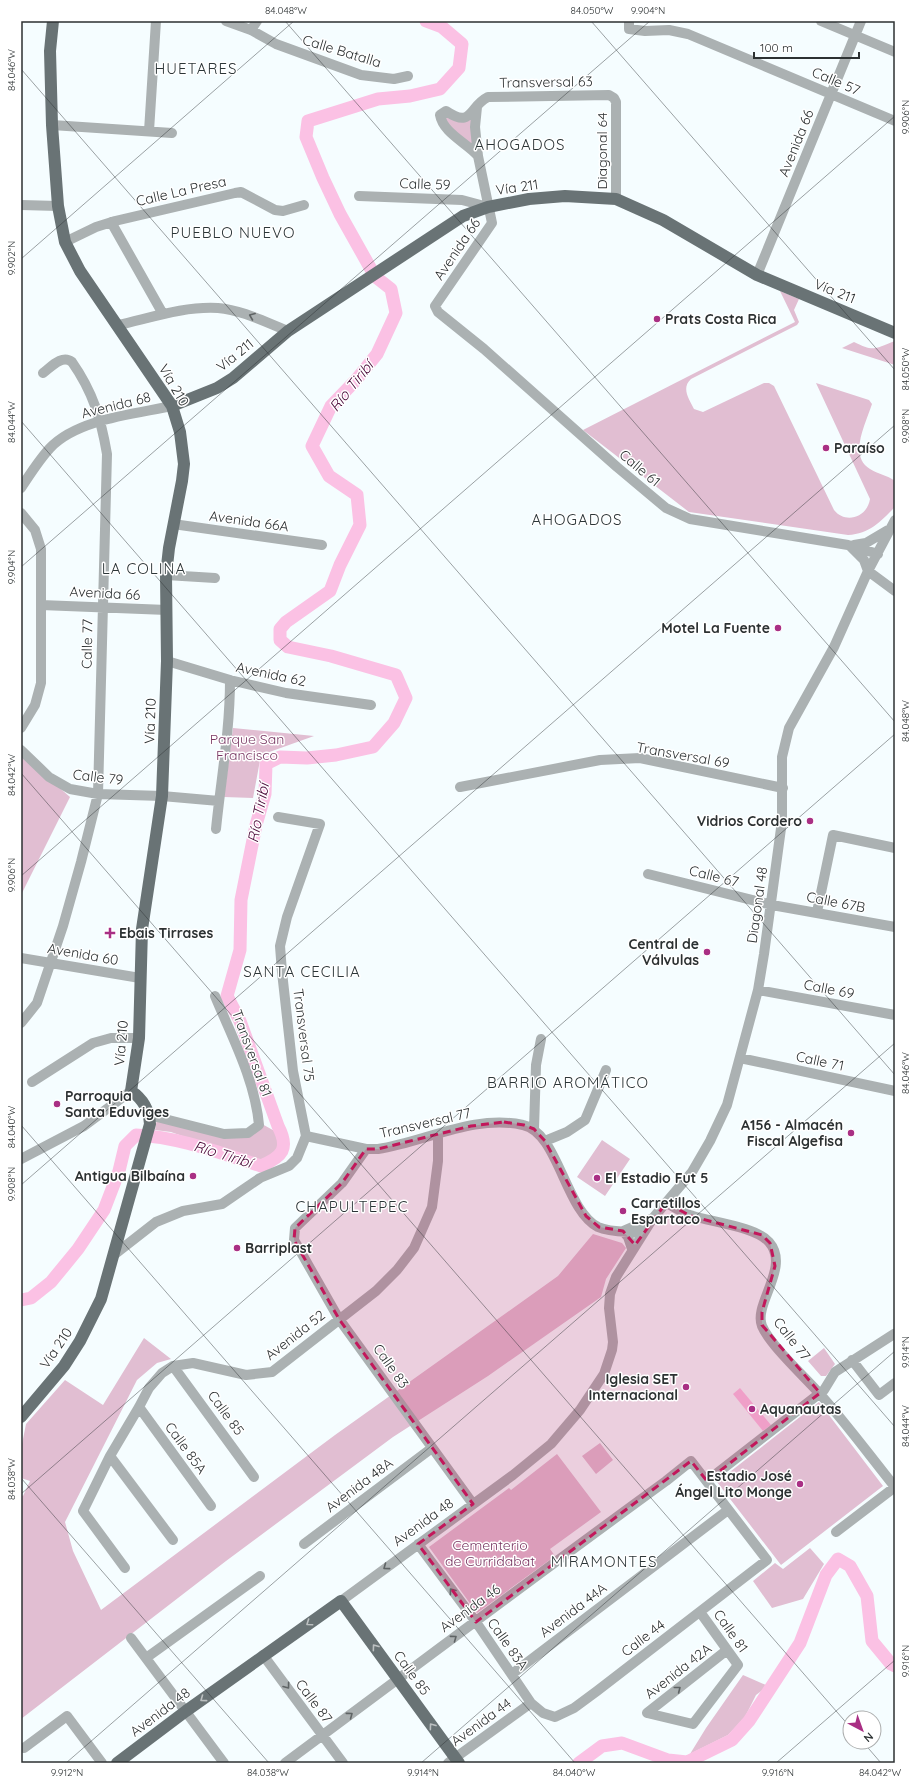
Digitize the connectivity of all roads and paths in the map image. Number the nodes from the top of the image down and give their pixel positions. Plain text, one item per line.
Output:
1 (53, 21) edge
2 (156, 21) edge
3 (226, 21) edge
4 (258, 21) edge
5 (821, 21) edge
6 (861, 21) edge
7 (629, 25) edge
8 (251, 30) junction
9 (855, 35) junction
10 (895, 52) edge
11 (408, 76) dead end
12 (831, 94) junction
13 (616, 102) joint
14 (477, 108) junction
15 (895, 121) edge
16 (52, 125) junction
17 (149, 130) junction
18 (172, 133) dead end
19 (478, 156) junction
20 (359, 196) dead end
21 (616, 199) junction
22 (21, 204) edge
23 (304, 205) dead end
24 (58, 206) junction
25 (488, 207) junction
26 (111, 222) junction
27 (65, 242) junction
28 (757, 274) junction
29 (435, 306) joint
30 (163, 314) junction
31 (118, 325) junction
32 (288, 331) junction
33 (895, 333) edge
34 (43, 373) dead end
35 (172, 406) junction
36 (101, 421) junction
37 (21, 488) edge
38 (21, 513) edge
39 (173, 524) junction
40 (892, 525) edge
41 (322, 545) dead end
42 (848, 545) junction
43 (878, 554) junction
44 (868, 571) junction
45 (166, 575) junction
46 (215, 578) dead end
47 (895, 591) edge
48 (41, 604) junction
49 (102, 606) junction
50 (167, 610) junction
51 (167, 661) junction
52 (230, 680) junction
53 (371, 705) dead end
54 (21, 728) edge
55 (21, 750) edge
56 (460, 787) dead end
57 (783, 788) junction
58 (98, 794) junction
59 (162, 796) junction
60 (219, 801) junction
61 (278, 817) dead end
62 (216, 829) dead end
63 (895, 848) edge
64 (648, 874) dead end
65 (772, 905) junction
66 (817, 912) junction
67 (895, 927) edge
68 (21, 958) edge
69 (50, 962) junction
70 (140, 978) junction
71 (758, 990) junction
72 (215, 996) dead end
73 (895, 1016) edge
74 (21, 1023) edge
75 (138, 1038) junction
76 (541, 1039) dead end
77 (740, 1058) junction
78 (606, 1070) dead end
79 (32, 1082) dead end
80 (132, 1091) junction
81 (895, 1091) edge
82 (150, 1119) junction
83 (534, 1129) junction
84 (438, 1135) junction
85 (306, 1136) junction
86 (545, 1141) junction
87 (366, 1149) junction
88 (21, 1159) edge
89 (666, 1203) junction
90 (653, 1218) junction
91 (623, 1231) junction
92 (643, 1233) junction
93 (632, 1249) junction
94 (115, 1254) junction
95 (340, 1319) junction
96 (894, 1334) edge
97 (852, 1360) junction
98 (173, 1366) junction
99 (895, 1383) edge
100 (820, 1393) junction
101 (139, 1407) junction
102 (21, 1417) edge
103 (432, 1448) junction
104 (110, 1456) junction
105 (254, 1477) dead end
106 (707, 1482) junction
107 (895, 1487) edge
108 (473, 1504) junction
109 (211, 1506) dead end
110 (728, 1510) junction
111 (836, 1532) dead end
112 (173, 1540) dead end
113 (304, 1544) dead end
114 (418, 1544) junction
115 (126, 1568) dead end
116 (260, 1576) dead end
117 (340, 1601) junction
118 (700, 1612) junction
119 (476, 1622) junction
120 (131, 1638) dead end
121 (727, 1650) junction
122 (263, 1655) junction
123 (146, 1658) junction
124 (512, 1674) junction
125 (398, 1679) junction
126 (531, 1703) junction
127 (186, 1711) junction
128 (693, 1724) joint
129 (322, 1735) junction
130 (24, 1748) dead end
131 (454, 1761) edge
132 (102, 1763) edge
133 (117, 1763) edge
134 (224, 1763) edge
135 (285, 1763) edge
136 (343, 1763) edge

1 - 16 main road, Vía 210
2 - 17 street
3 - 8 street, Calle Batalla
4 - 8 street
5 - 9 street
6 - 9 street, Avenida 66
7 - 12 street, Calle 57
8 - 11 street, Calle Batalla
9 - 10 street
9 - 12 street, Avenida 66
12 - 15 street, Calle 57
12 - 28 street, Avenida 66
13 - 14 street, Transversal 63
13 - 21 street, Diagonal 64
14 - 19 street, Avenida 66
14 - 19 street, Transversal 63
16 - 17 street
16 - 24 main road, Vía 210
17 - 18 street
19 - 25 street, Avenida 66
20 - 25 street, Calle 59
21 - 25 main road, Vía 211
21 - 28 main road, Vía 211
22 - 24 street
23 - 26 street, Calle La Presa
24 - 27 main road, Vía 210
25 - 29 street, Avenida 66
25 - 32 main road, Vía 211
26 - 27 street, Calle La Presa
26 - 30 street
27 - 31 main road, Vía 210
28 - 33 main road, Vía 211
29 - 42 street, Calle 61
30 - 31 street
32 -> 30 street
31 - 35 main road, Vía 210
32 - 35 main road, Vía 211
34 - 36 street, Calle 77
35 - 36 street, Avenida 68
35 - 39 main road, Vía 210
36 - 37 street, Avenida 68
36 - 49 street, Calle 77
38 - 48 street
39 - 41 street, Avenida 66A
39 - 45 main road, Vía 210
40 - 42 street
40 - 43 street, Diagonal 48
42 - 43 street, Calle 61
42 - 44 street
43 - 44 street, Diagonal 48
44 - 47 street
44 - 57 street, Diagonal 48
45 - 46 street
45 - 50 main road, Vía 210
48 - 49 street, Avenida 66
48 - 54 street
49 - 50 street, Avenida 66
49 - 58 street, Calle 77
50 - 51 main road, Vía 210
51 - 52 street, Avenida 62
51 - 59 main road, Vía 210
52 - 53 street, Avenida 62
52 - 60 street
55 - 58 street, Calle 79
56 - 57 street, Transversal 69
57 - 65 street, Diagonal 48
58 - 59 street, Calle 79
58 - 69 street, Calle 77
59 - 60 street
59 - 70 main road, Vía 210
60 - 62 street
61 - 85 street, Transversal 75
63 - 66 street
64 - 65 street, Calle 67
65 - 66 street, Calle 67B
65 - 71 street, Diagonal 48
66 - 67 street, Calle 67B
68 - 69 street, Avenida 60
69 - 70 street, Avenida 60
69 - 74 street, Calle 77
70 - 75 main road, Vía 210
71 - 73 street, Calle 69
71 - 77 street, Diagonal 48
72 - 82 street, Transversal 81
75 - 79 street
75 - 80 main road, Vía 210
76 - 83 street
77 - 81 street, Calle 71
77 - 89 street, Diagonal 48
78 - 86 street
80 - 82 main road
80 - 88 street
82 - 94 main road, Vía 210
83 - 84 street, Transversal 77
83 - 86 street
84 - 87 street, Transversal 77
84 - 95 street, Avenida 52
85 - 87 street, Transversal 77
85 - 94 street
86 - 91 street
87 - 95 street, Calle 83
89 - 90 street, Diagonal 48
89 - 100 street, Calle 77
90 - 91 street
90 - 92 street, Diagonal 48
91 - 92 street
91 - 93 street
92 - 93 street, Avenida 48
93 - 108 street, Avenida 48
94 - 102 main road, Vía 210
95 - 98 street, Avenida 52
95 - 103 street, Calle 83
96 - 97 street
97 - 99 street
97 - 100 street
98 - 101 street, Avenida 52
98 - 105 street, Calle 85
100 - 106 street
100 - 107 street, Calle 77
101 - 104 street, Avenida 52
101 - 109 street, Calle 85A
103 - 108 street, Calle 83
103 - 113 street, Avenida 48A
104 - 112 street
104 - 115 street, Avenida 52
106 - 110 street
106 - 119 street, Avenida 46
107 - 111 street
108 - 114 street, Avenida 48
110 - 118 street, Calle 44
110 - 124 street, Avenida 44A
114 -> 117 street, Avenida 48
119 -> 114 street, Calle 83A
116 - 123 street
117 -> 122 main road, Avenida 48
125 -> 117 main road, Calle 85
118 - 121 street, Calle 81
118 - 126 street, Calle 44
119 - 124 street, Calle 83A
125 -> 119 street, Avenida 46
120 - 123 street
121 - 128 street, Calle 81
128 -> 121 street, Avenida 42A
122 -> 127 main road, Avenida 48
122 -> 129 street, Calle 87
123 - 127 street
124 - 126 street, Calle 83A
129 -> 125 street, Avenida 46
131 -> 125 main road, Calle 85
126 - 131 street, Avenida 44
127 - 133 main road, Avenida 48
127 - 134 street
129 - 135 street, Avenida 46
129 - 136 street, Calle 87
130 - 132 street

